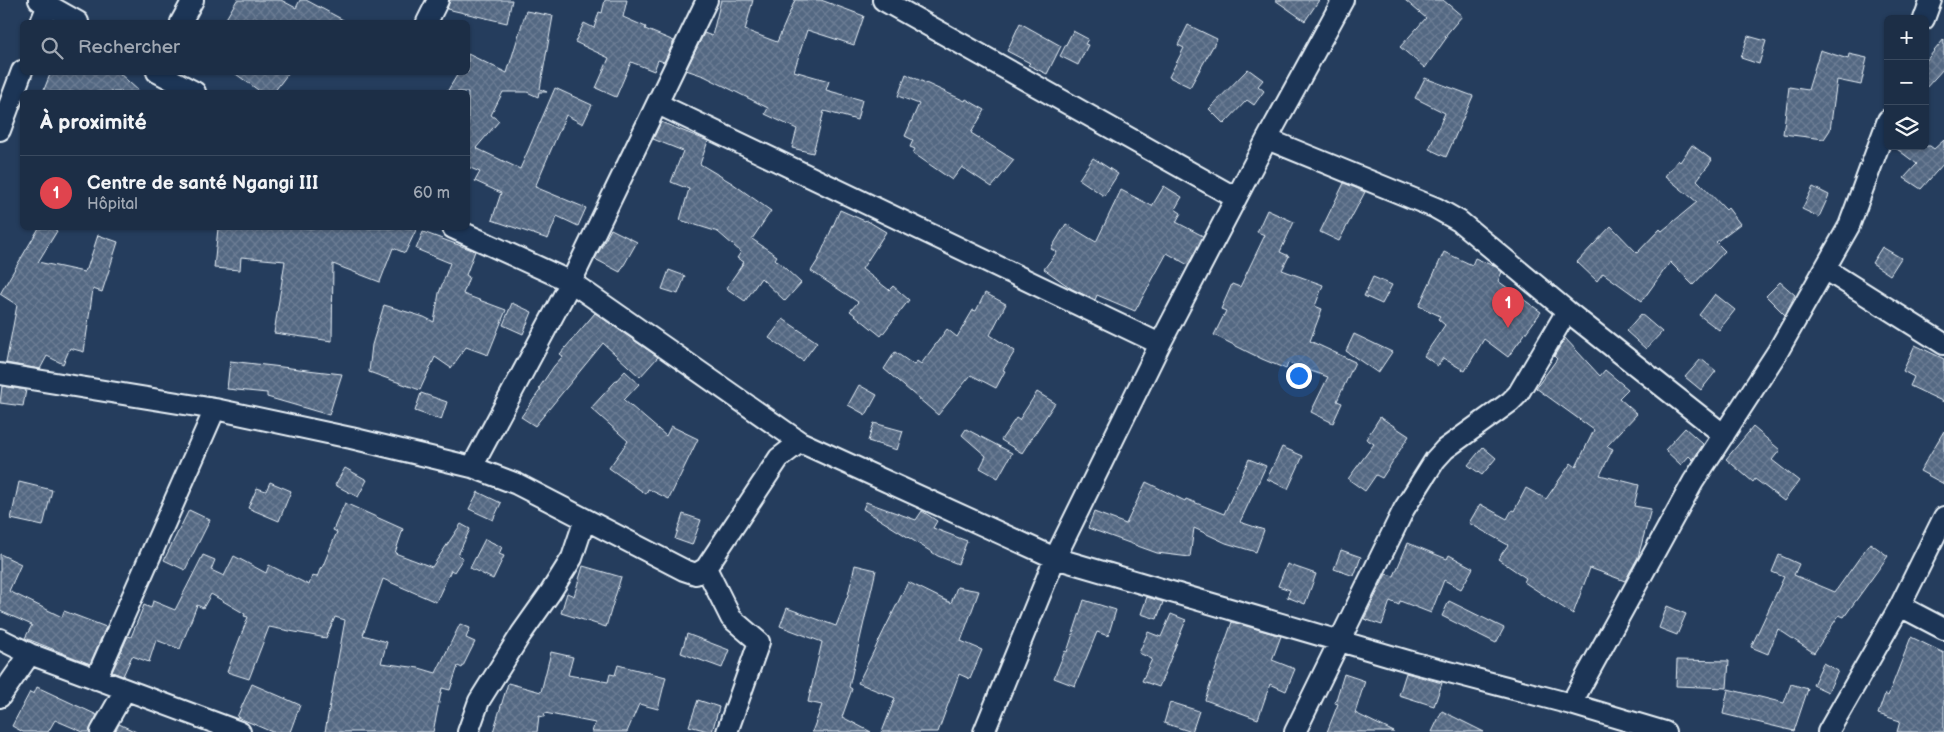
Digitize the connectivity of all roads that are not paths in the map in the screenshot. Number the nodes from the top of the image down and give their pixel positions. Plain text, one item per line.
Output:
1 (193, 0) edge
2 (438, 0) edge
3 (707, 0) edge
4 (883, 0) edge
5 (1344, 0) edge
6 (1931, 0) edge
7 (42, 9) edge
8 (1925, 15) edge
9 (72, 20) edge
10 (182, 20) edge
11 (428, 20) edge
12 (21, 75) edge
13 (164, 75) edge
14 (191, 90) edge
15 (658, 104) junction
16 (0, 130) edge
17 (1884, 131) edge
18 (1267, 139) junction
19 (1236, 198) junction
20 (457, 230) edge
21 (1825, 269) junction
22 (571, 282) junction
23 (1567, 311) junction
24 (1160, 344) junction
25 (1944, 344) edge
26 (0, 374) edge
27 (215, 410) junction
28 (1724, 435) junction
29 (800, 442) junction
30 (472, 467) junction
31 (1944, 517) edge
32 (585, 518) junction
33 (1055, 558) junction
34 (706, 568) junction
35 (1900, 606) junction
36 (1944, 629) edge
37 (0, 640) edge
38 (1340, 641) junction
39 (30, 654) junction
40 (96, 679) junction
41 (125, 690) junction
42 (0, 697) edge
43 (1571, 704) junction
44 (101, 732) edge
45 (240, 732) edge
46 (468, 732) edge
47 (727, 732) edge
48 (984, 732) edge
49 (1295, 732) edge
50 (1665, 732) edge
51 (1828, 732) edge

1 - 10 street
2 - 11 street
3 - 15 street
4 - 19 street
5 - 18 street
6 - 8 street
7 - 9 street
12 - 16 street
13 - 14 street
15 - 22 street
15 - 24 street
17 - 21 street
18 - 19 street
18 - 23 street
19 - 24 street
20 - 22 street
21 - 25 street
21 - 28 street
22 - 29 street
22 - 30 street
23 - 28 street
23 - 38 street
24 - 33 street
26 - 27 street
27 - 30 street
27 - 40 street
28 - 43 street
29 - 33 street
29 - 34 street
30 - 32 street
31 - 35 street
32 - 34 street
32 - 46 street
33 - 38 street
33 - 48 street
34 - 47 street
35 - 36 street
35 - 51 street
37 - 39 street
38 - 43 street
38 - 49 street
39 - 40 street
39 - 42 street
40 - 41 street
41 - 44 street
41 - 45 street
43 - 50 street

